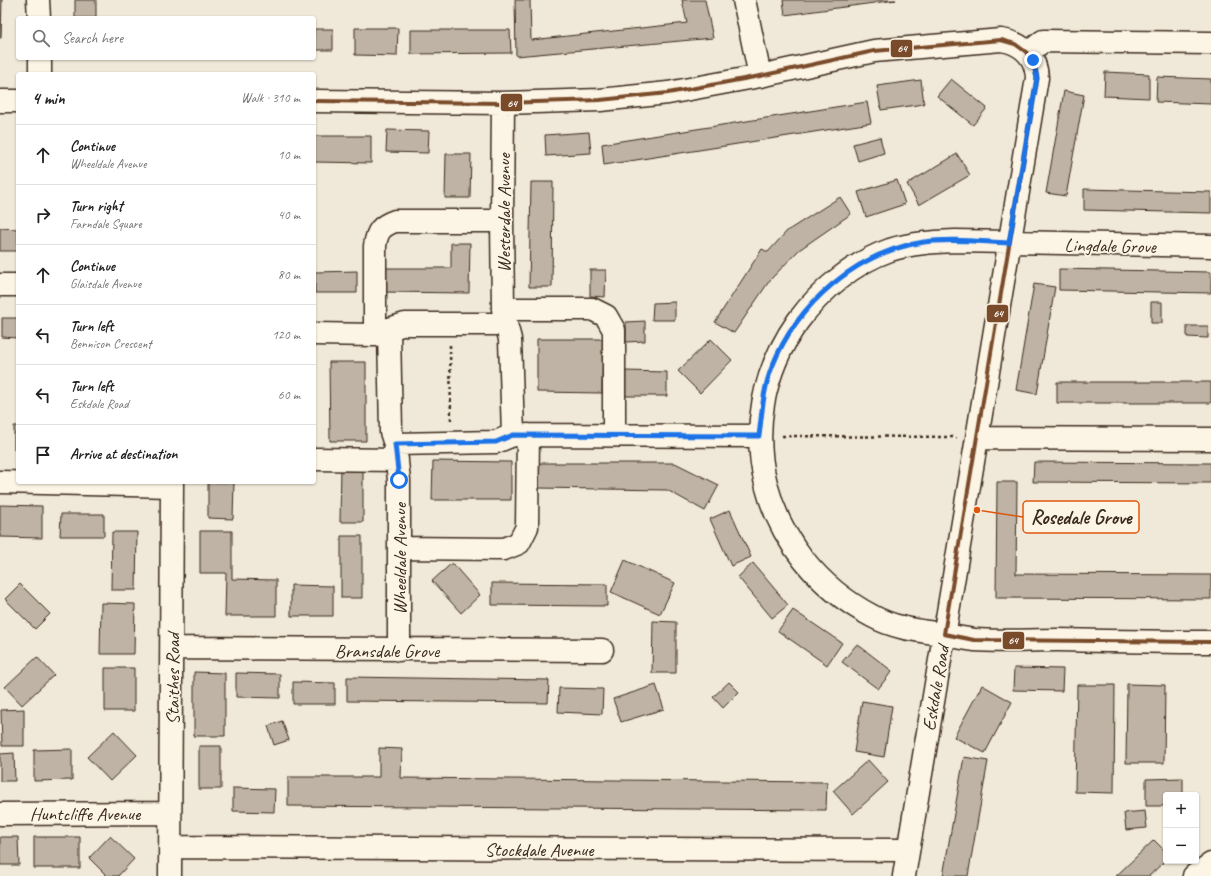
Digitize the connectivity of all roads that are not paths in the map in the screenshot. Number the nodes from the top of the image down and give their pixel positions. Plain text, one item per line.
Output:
1 (38, 0) edge
2 (744, 0) edge
3 (39, 16) edge
4 (1211, 44) edge
5 (1028, 53) junction
6 (40, 60) edge
7 (40, 72) edge
8 (760, 76) junction
9 (0, 100) edge
10 (16, 101) edge
11 (316, 101) edge
12 (503, 103) junction
13 (502, 221) junction
14 (1009, 243) junction
15 (1211, 246) edge
16 (0, 285) edge
17 (16, 285) edge
18 (505, 316) junction
19 (382, 332) junction
20 (316, 334) edge
21 (614, 434) junction
22 (520, 435) junction
23 (759, 436) junction
24 (977, 438) junction
25 (1211, 439) edge
26 (396, 452) junction
27 (316, 459) edge
28 (0, 482) edge
29 (16, 482) edge
30 (172, 484) edge
31 (399, 548) junction
32 (944, 634) junction
33 (1211, 642) edge
34 (172, 648) junction
35 (399, 650) junction
36 (602, 650) dead end
37 (170, 813) junction
38 (0, 814) edge
39 (170, 847) junction
40 (908, 850) junction
41 (1211, 864) edge
42 (170, 876) edge
43 (904, 876) edge
44 (1194, 876) edge

1 - 3 street
2 - 8 street
4 - 5 street
5 - 8 street
5 - 14 street, Eskdale Road
6 - 7 street
8 - 12 street
9 - 10 street
11 - 12 street
12 - 13 street, Westerdale Avenue
13 - 18 street, Westerdale Avenue
13 - 19 street, Wheeldale Avenue
14 - 15 street, Lingdale Grove
14 - 23 street, Lingdale Grove
14 - 24 street, Eskdale Road
16 - 17 street
18 - 19 street
18 - 21 street
18 - 22 street, Westerdale Avenue
19 - 20 street
19 - 26 street, Wheeldale Avenue
21 - 22 street
21 - 23 street
22 - 26 street
22 - 31 street, Westerdale Avenue
23 - 32 street, Lingdale Grove
24 - 25 street
24 - 32 street, Eskdale Road
26 - 27 street
26 - 31 street, Wheeldale Avenue
28 - 29 street
30 - 34 street, Staithes Road
31 - 35 street, Wheeldale Avenue
32 - 33 street, Lingdale Grove
32 - 40 street, Eskdale Road
34 - 35 street, Bransdale Grove
34 - 37 street, Staithes Road
35 - 36 street, Bransdale Grove
37 - 38 street, Huntcliffe Avenue
37 - 39 street, Staithes Road
39 - 40 street, Stockdale Avenue
39 - 42 street, Staithes Road
40 - 43 street, Eskdale Road
41 - 44 street

